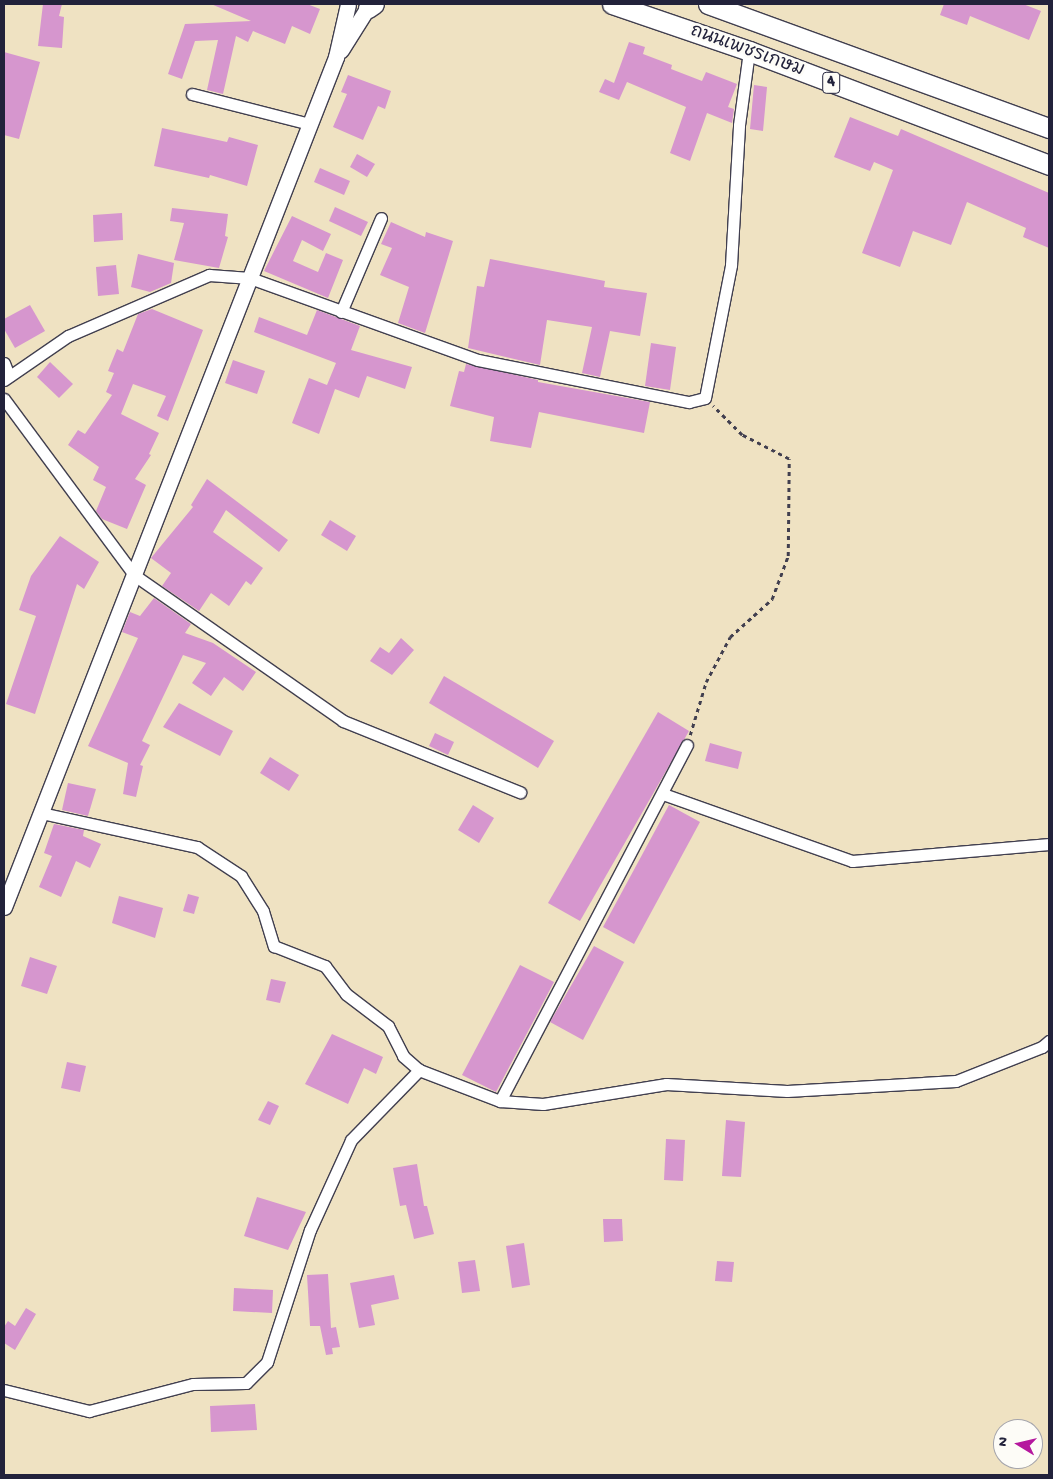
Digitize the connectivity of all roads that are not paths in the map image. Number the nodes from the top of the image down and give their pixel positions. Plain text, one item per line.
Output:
1 (348, 4) edge
2 (612, 4) edge
3 (708, 4) edge
4 (371, 5) edge
5 (749, 51) junction
6 (336, 58) junction
7 (192, 94) dead end
8 (310, 124) junction
9 (1049, 128) edge
10 (1049, 165) edge
11 (381, 218) dead end
12 (250, 278) junction
13 (340, 312) junction
14 (4, 363) edge
15 (7, 378) edge
16 (4, 399) edge
17 (134, 575) junction
18 (687, 745) road end
19 (520, 792) dead end
20 (663, 794) junction
21 (41, 813) junction
22 (1049, 844) edge
23 (4, 907) edge
24 (1049, 1041) edge
25 (419, 1070) junction
26 (500, 1101) junction
27 (4, 1390) edge

1 - 6 street
2 - 5 highway, ถนนเพชรเกษม / 4
3 - 9 highway, ถนนเพชรเกษม / 4
4 - 6 street
5 - 10 highway, ถนนเพชรเกษม / 4
5 - 13 street
6 - 8 street
7 - 8 street
8 - 12 street
11 - 13 street
12 - 13 street
12 - 15 street
12 - 17 street
14 - 15 street
16 - 17 street
17 - 19 street
17 - 21 street
18 - 20 street
20 - 22 street
20 - 26 street
21 - 23 street
21 - 25 street
24 - 26 street
25 - 26 street
25 - 27 street

